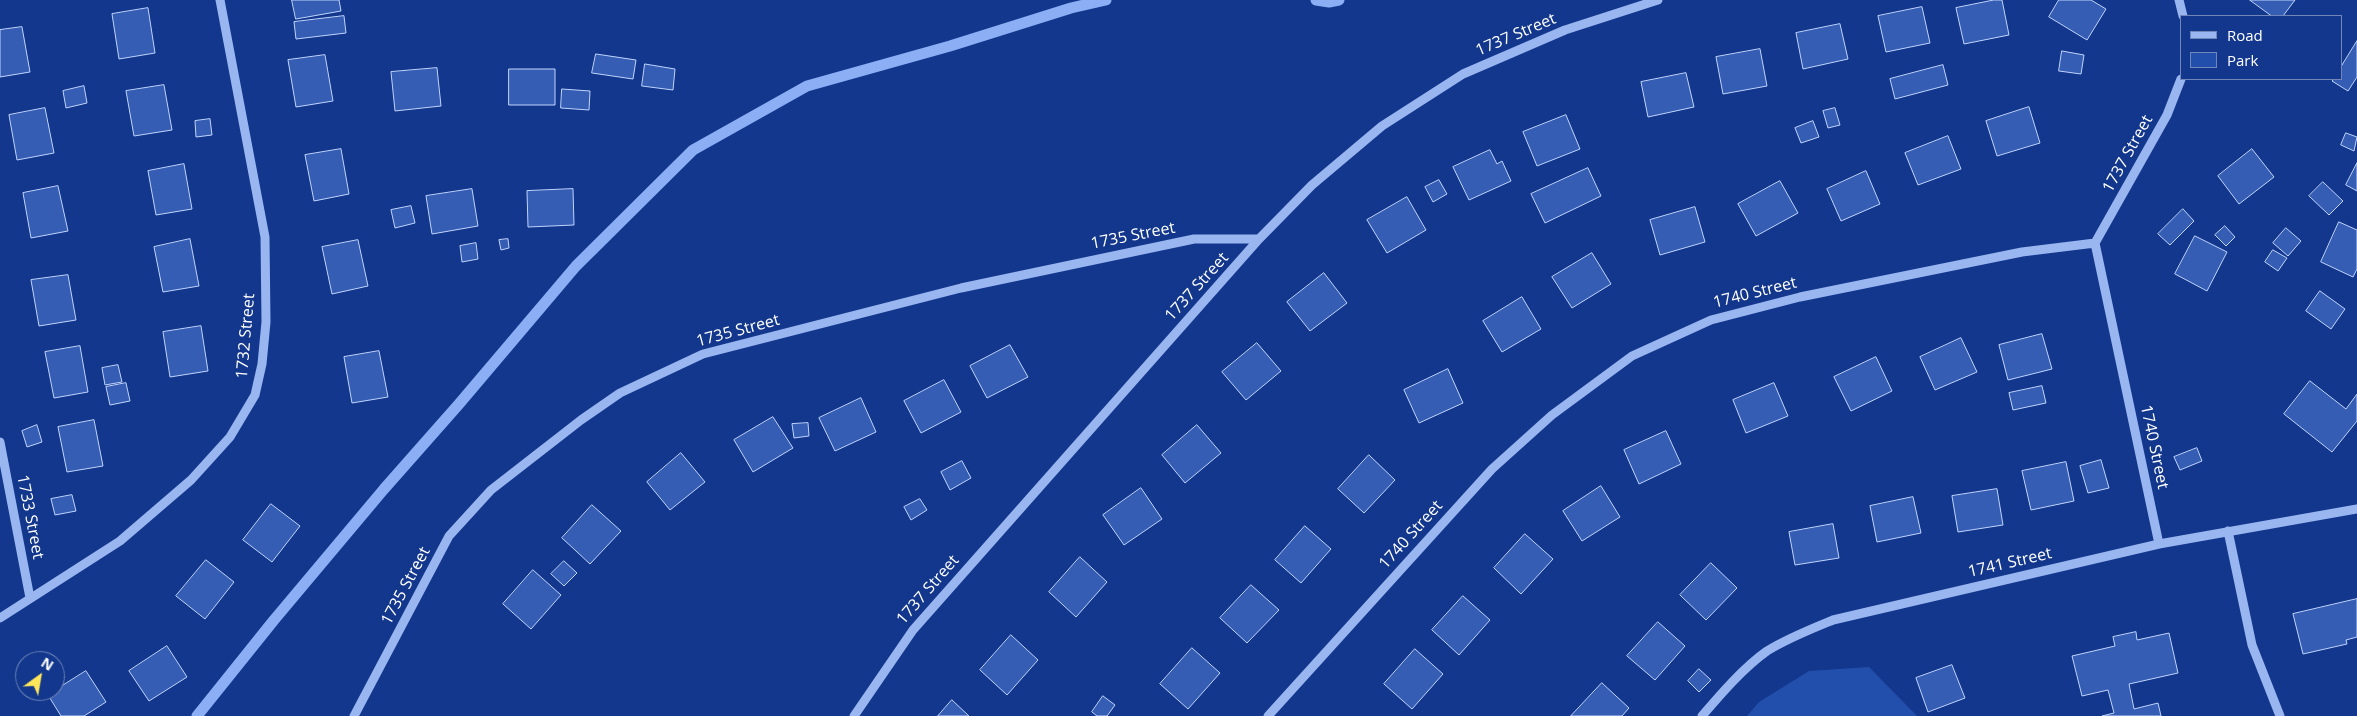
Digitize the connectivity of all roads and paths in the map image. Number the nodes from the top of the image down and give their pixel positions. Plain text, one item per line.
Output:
1 (220, 0) edge
2 (1658, 0) edge
3 (2179, 0) edge
4 (2183, 15) edge
5 (2181, 80) edge
6 (1259, 239) junction
7 (2095, 243) junction
8 (0, 442) edge
9 (2357, 509) edge
10 (2228, 531) junction
11 (2159, 544) junction
12 (30, 598) junction
13 (0, 618) edge
14 (354, 716) edge
15 (854, 716) edge
16 (1268, 716) edge
17 (1702, 716) edge
18 (2280, 716) edge

1 - 12 street, 1732 Street
2 - 6 street, 1737 Street
3 - 4 street
5 - 7 street, 1737 Street
6 - 14 street, 1735 Street
6 - 15 street, 1737 Street
7 - 11 street, 1740 Street
7 - 16 street, 1740 Street
8 - 12 street, 1733 Street
9 - 10 street, 1741 Street
10 - 11 street, 1741 Street
10 - 18 street
11 - 17 street, 1741 Street
12 - 13 street, 1732 Street

